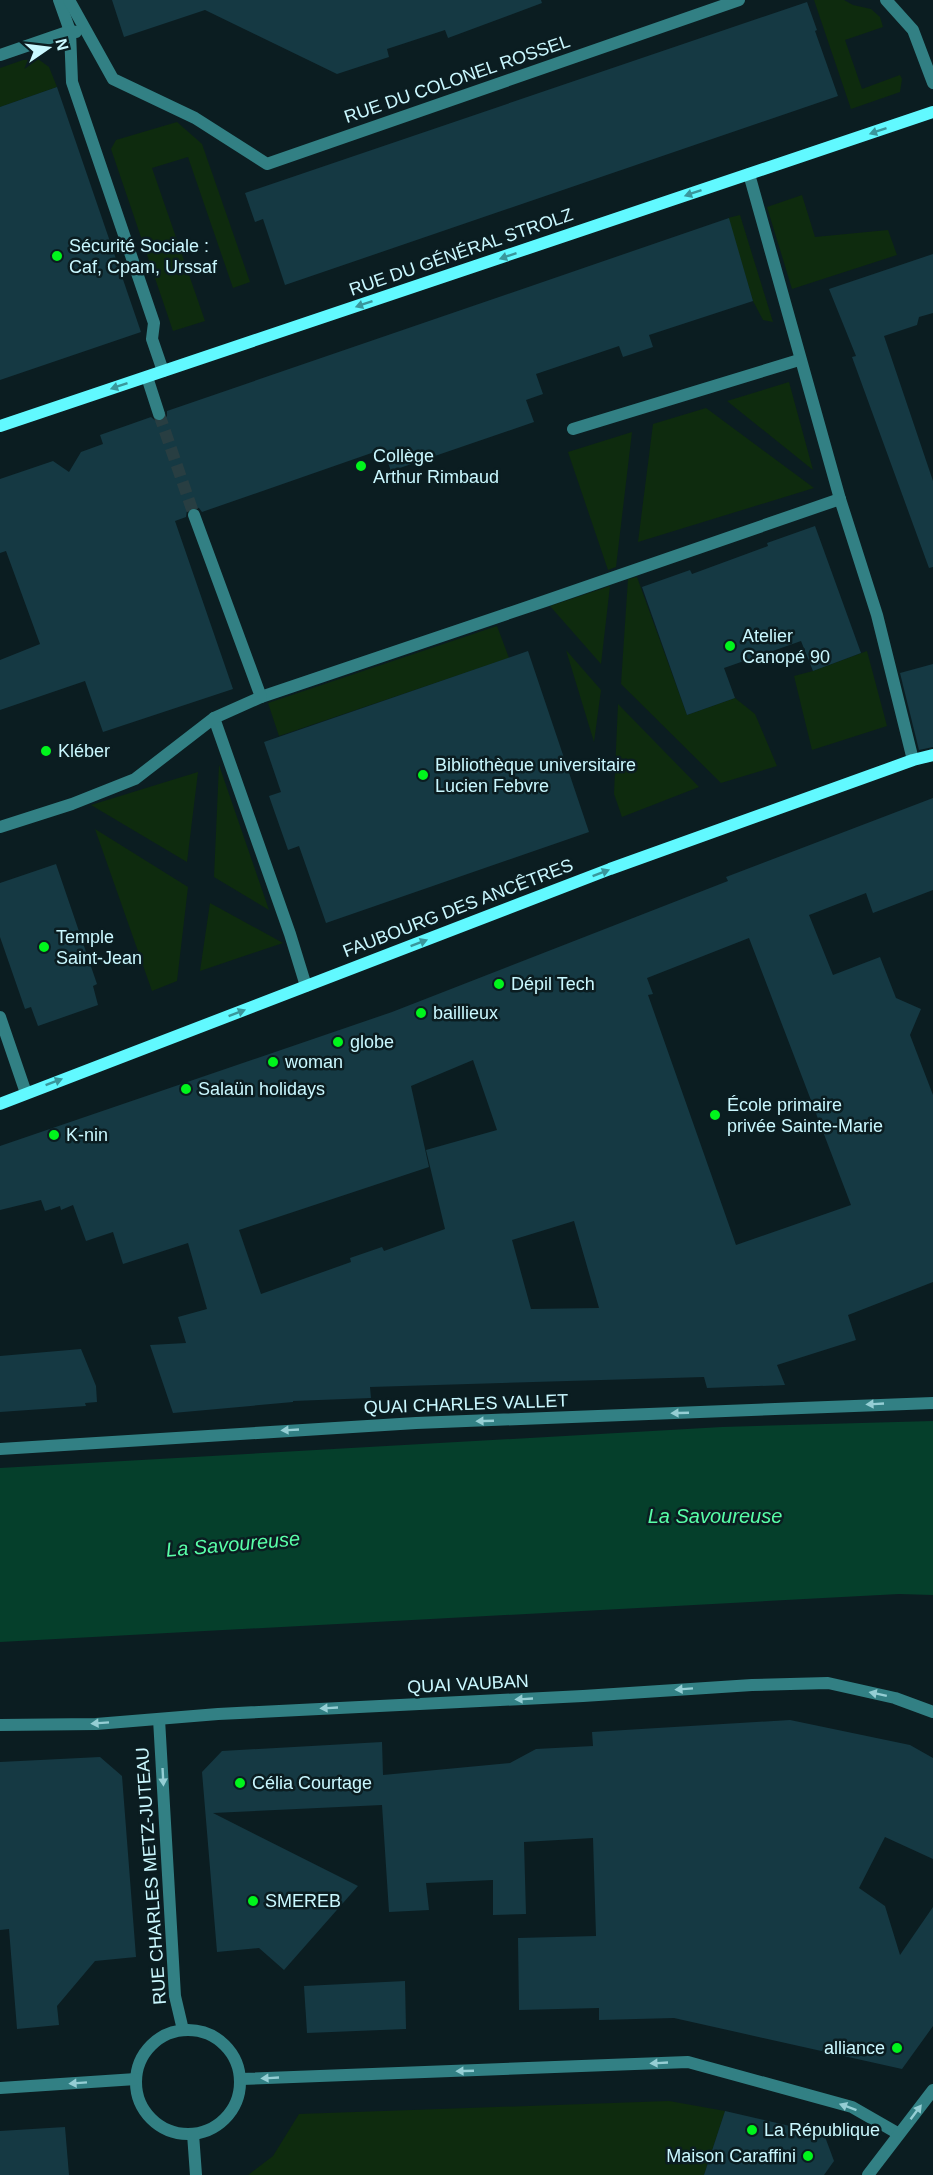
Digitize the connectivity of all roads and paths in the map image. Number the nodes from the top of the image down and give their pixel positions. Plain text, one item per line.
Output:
1 (59, 0) edge
2 (69, 0) edge
3 (739, 0) edge
4 (886, 0) edge
5 (70, 31) junction
6 (88, 34) junction
7 (0, 55) edge
8 (933, 83) edge
9 (933, 112) edge
10 (749, 174) junction
11 (800, 360) junction
12 (163, 371) junction
13 (147, 376) junction
14 (159, 414) tunnel mouth
15 (0, 426) edge
16 (573, 429) dead end
17 (840, 499) junction
18 (194, 514) tunnel mouth
19 (261, 697) junction
20 (214, 718) junction
21 (933, 755) edge
22 (913, 760) junction
23 (0, 827) edge
24 (306, 986) junction
25 (0, 1017) edge
26 (26, 1093) junction
27 (0, 1104) edge
28 (933, 1403) edge
29 (0, 1449) edge
30 (933, 1712) edge
31 (159, 1719) junction
32 (0, 1725) edge
33 (183, 2030) junction
34 (136, 2079) junction
35 (241, 2079) junction
36 (0, 2088) edge
37 (933, 2090) edge
38 (193, 2134) junction
39 (899, 2134) junction
40 (196, 2175) edge
41 (868, 2175) edge

1 - 5 street
2 - 6 street
3 - 6 street, RUE DU COLONEL ROSSEL
4 - 8 street
5 - 6 street
5 - 7 street
5 - 12 street
9 -> 10 main road, RUE DU GÉNÉRAL STROLZ
10 - 11 street
10 -> 12 main road, RUE DU GÉNÉRAL STROLZ
11 - 16 street
11 - 17 street
12 - 13 main road, RUE DU GÉNÉRAL STROLZ
13 - 14 street
13 -> 15 main road, RUE DU GÉNÉRAL STROLZ
17 - 19 street
17 - 22 street
18 - 19 street
19 - 20 street
20 - 23 street
20 - 24 street
21 - 22 main road, FAUBOURG DES ANCÊTRES
24 -> 22 main road, FAUBOURG DES ANCÊTRES
26 -> 24 main road, FAUBOURG DES ANCÊTRES
25 - 26 street
26 - 27 main road, FAUBOURG DES ANCÊTRES
28 -> 29 street, QUAI CHARLES VALLET
30 -> 31 street, QUAI VAUBAN
31 -> 32 street, QUAI VAUBAN
31 -> 33 street, RUE CHARLES METZ-JUTEAU
33 - 34 street
33 - 35 street
34 -> 36 street
34 - 38 street
35 - 38 street
39 -> 35 street
39 -> 37 street
38 - 40 street
39 - 41 street

